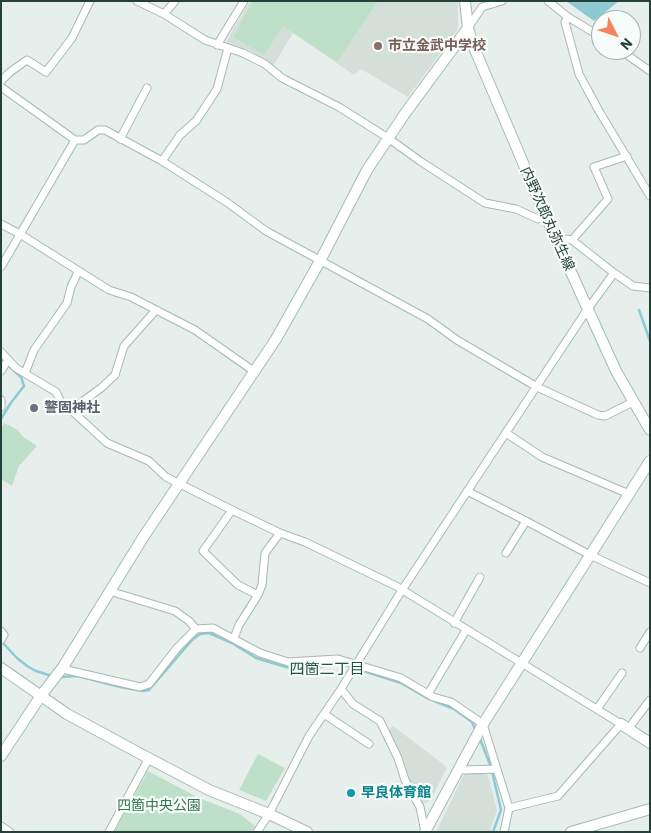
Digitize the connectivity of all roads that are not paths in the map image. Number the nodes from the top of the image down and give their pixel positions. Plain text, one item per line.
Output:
1 (90, 1) edge
2 (137, 1) edge
3 (176, 1) edge
4 (244, 1) edge
5 (465, 1) edge
6 (502, 1) edge
7 (548, 1) edge
8 (164, 14) junction
9 (568, 17) junction
10 (468, 28) junction
11 (591, 31) edge
12 (217, 45) junction
13 (228, 48) junction
14 (634, 60) edge
15 (650, 71) edge
16 (1, 81) edge
17 (1, 87) edge
18 (147, 88) dead end
19 (120, 138) junction
20 (388, 138) junction
21 (75, 140) junction
22 (627, 156) junction
23 (162, 161) junction
24 (650, 196) edge
25 (546, 217) junction
26 (1, 224) edge
27 (20, 234) junction
28 (572, 240) junction
29 (558, 243) junction
30 (320, 261) junction
31 (1, 267) edge
32 (78, 272) junction
33 (614, 274) junction
34 (650, 288) edge
35 (156, 310) junction
36 (587, 310) junction
37 (1, 352) edge
38 (8, 360) junction
39 (1, 370) edge
40 (255, 372) junction
41 (25, 373) junction
42 (537, 387) junction
43 (1, 400) edge
44 (632, 402) junction
45 (1, 406) edge
46 (71, 410) junction
47 (650, 430) edge
48 (506, 432) junction
49 (650, 461) edge
50 (180, 484) junction
51 (467, 491) junction
52 (629, 494) junction
53 (232, 510) junction
54 (526, 520) junction
55 (280, 533) junction
56 (506, 553) dead end
57 (590, 555) junction
58 (480, 577) dead end
59 (650, 583) edge
60 (112, 590) junction
61 (402, 590) junction
62 (258, 595) junction
63 (454, 623) junction
64 (196, 629) junction
65 (466, 630) junction
66 (650, 632) edge
67 (234, 638) junction
68 (640, 648) dead end
69 (356, 664) junction
70 (522, 664) junction
71 (1, 668) edge
72 (61, 670) junction
73 (622, 673) dead end
74 (341, 689) junction
75 (428, 694) junction
76 (40, 697) junction
77 (650, 700) edge
78 (597, 709) junction
79 (324, 714) junction
80 (482, 726) junction
81 (625, 726) junction
82 (650, 743) edge
83 (369, 744) dead end
84 (1, 756) edge
85 (149, 758) junction
86 (460, 768) junction
87 (497, 769) junction
88 (509, 808) junction
89 (650, 809) edge
90 (268, 814) junction
91 (1, 826) edge
92 (10, 832) edge
93 (109, 832) edge
94 (257, 832) edge
95 (307, 832) edge
96 (425, 832) edge
97 (504, 832) edge
98 (571, 832) edge

1 - 16 street
2 - 8 street
3 - 8 street
4 - 12 street
5 - 10 street, 内野次郎丸弥生線
6 - 10 street
7 - 9 street
8 - 12 street
9 - 11 street
9 - 22 street
10 - 20 street
10 - 25 street, 内野次郎丸弥生線
12 - 13 street
13 - 20 street
13 - 23 street
14 - 15 street
17 - 21 street
18 - 19 street
19 - 21 street
19 - 23 street
20 - 25 street
20 - 30 street
21 - 27 street
22 - 24 street
22 - 28 street
23 - 30 street
25 - 29 street, 内野次郎丸弥生線
26 - 27 street
27 - 31 street
27 - 32 street
28 - 29 street
28 - 33 street
29 - 36 street, 内野次郎丸弥生線
30 - 40 street
30 - 42 street
32 - 35 street
32 - 41 street
33 - 34 street
33 - 36 street
35 - 40 street
35 - 46 street
36 - 42 street
36 - 44 street, 内野次郎丸弥生線
37 - 38 street
38 - 39 street
38 - 41 street
40 - 50 street
41 - 46 street
42 - 44 street
42 - 48 street
43 - 45 street
44 - 47 street, 内野次郎丸弥生線
46 - 50 street
48 - 51 street
48 - 52 street
49 - 52 street
50 - 53 street
50 - 60 street
51 - 54 street
51 - 61 street
52 - 57 street
53 - 55 street
53 - 62 street
54 - 56 street
54 - 57 street
55 - 61 street
55 - 62 street
57 - 59 street
57 - 70 street
58 - 63 street
60 - 64 street
60 - 72 street
61 - 63 street
61 - 69 street
62 - 67 street
63 - 65 street
64 - 67 street
64 - 72 street
65 - 70 street
65 - 75 street
66 - 68 street
67 - 69 street
69 - 74 street
69 - 75 street
70 - 78 street
70 - 80 street
71 - 76 street
72 - 76 street
73 - 78 street
74 - 79 street
74 - 96 street
75 - 80 street
76 - 84 street
76 - 85 street
77 - 81 street
78 - 81 street
79 - 83 street
79 - 90 street
80 - 86 street
80 - 87 street
81 - 82 street
81 - 88 street
85 - 90 street
85 - 93 street
86 - 87 street
86 - 96 street
87 - 88 street
88 - 97 street
89 - 98 street
90 - 94 street
90 - 95 street
91 - 92 street

